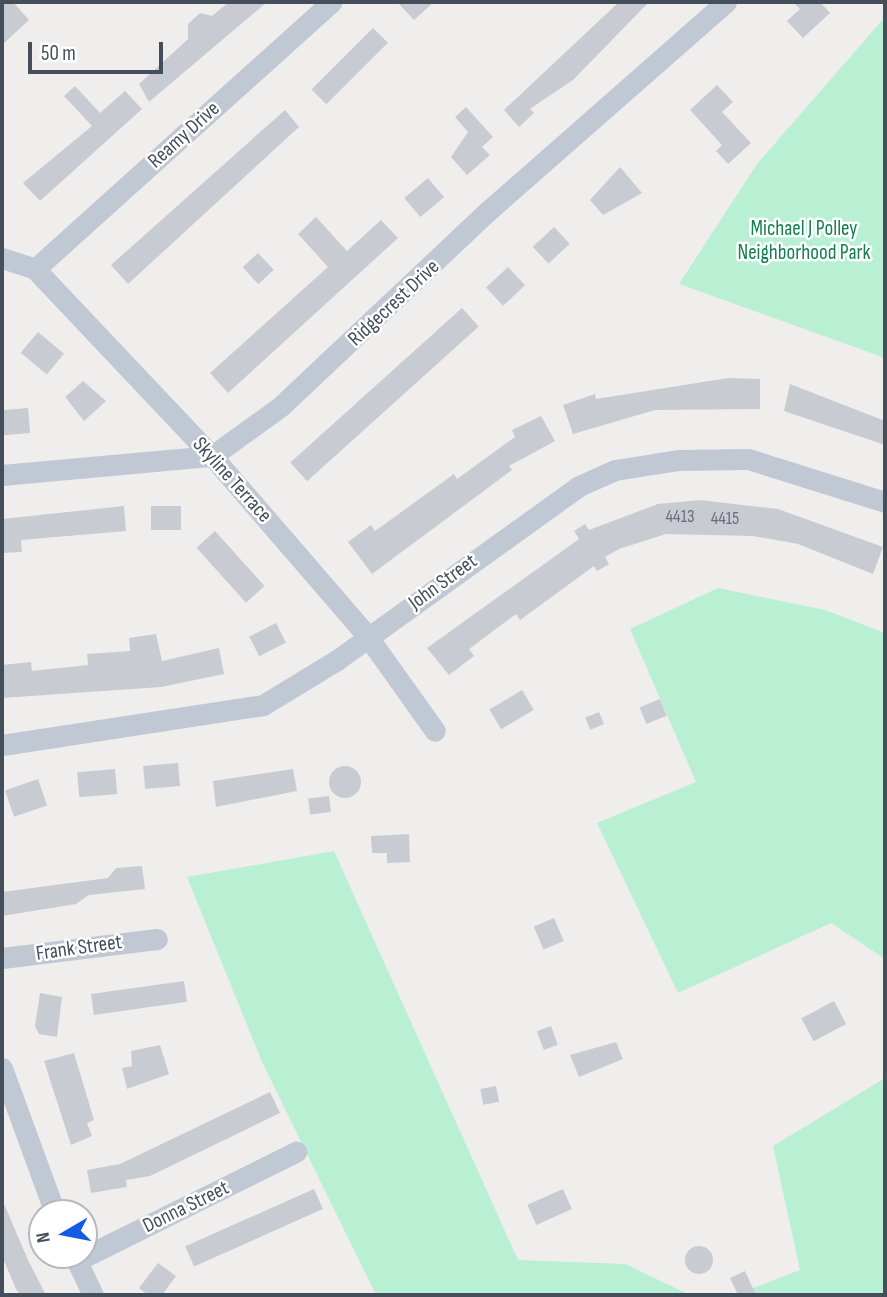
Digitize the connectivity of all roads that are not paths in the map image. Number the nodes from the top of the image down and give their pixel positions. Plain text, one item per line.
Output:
1 (332, 2) edge
2 (726, 2) edge
3 (2, 258) edge
4 (36, 269) junction
5 (212, 456) junction
6 (2, 475) edge
7 (885, 502) edge
8 (368, 637) junction
9 (435, 731) dead end
10 (2, 745) edge
11 (157, 939) dead end
12 (2, 958) edge
13 (2, 1068) edge
14 (296, 1153) dead end
15 (50, 1199) edge
16 (98, 1247) edge
17 (80, 1269) edge
18 (93, 1295) edge

1 - 4 street, Reamy Drive
2 - 5 street, Ridgecrest Drive
3 - 4 street, Skyline Terrace
4 - 5 street, Skyline Terrace
5 - 6 street
5 - 8 street, Skyline Terrace
7 - 8 street, John Street
8 - 9 street, Skyline Terrace
8 - 10 street, John Street
11 - 12 street, Frank Street
13 - 15 street
14 - 16 street, Donna Street
17 - 18 street

